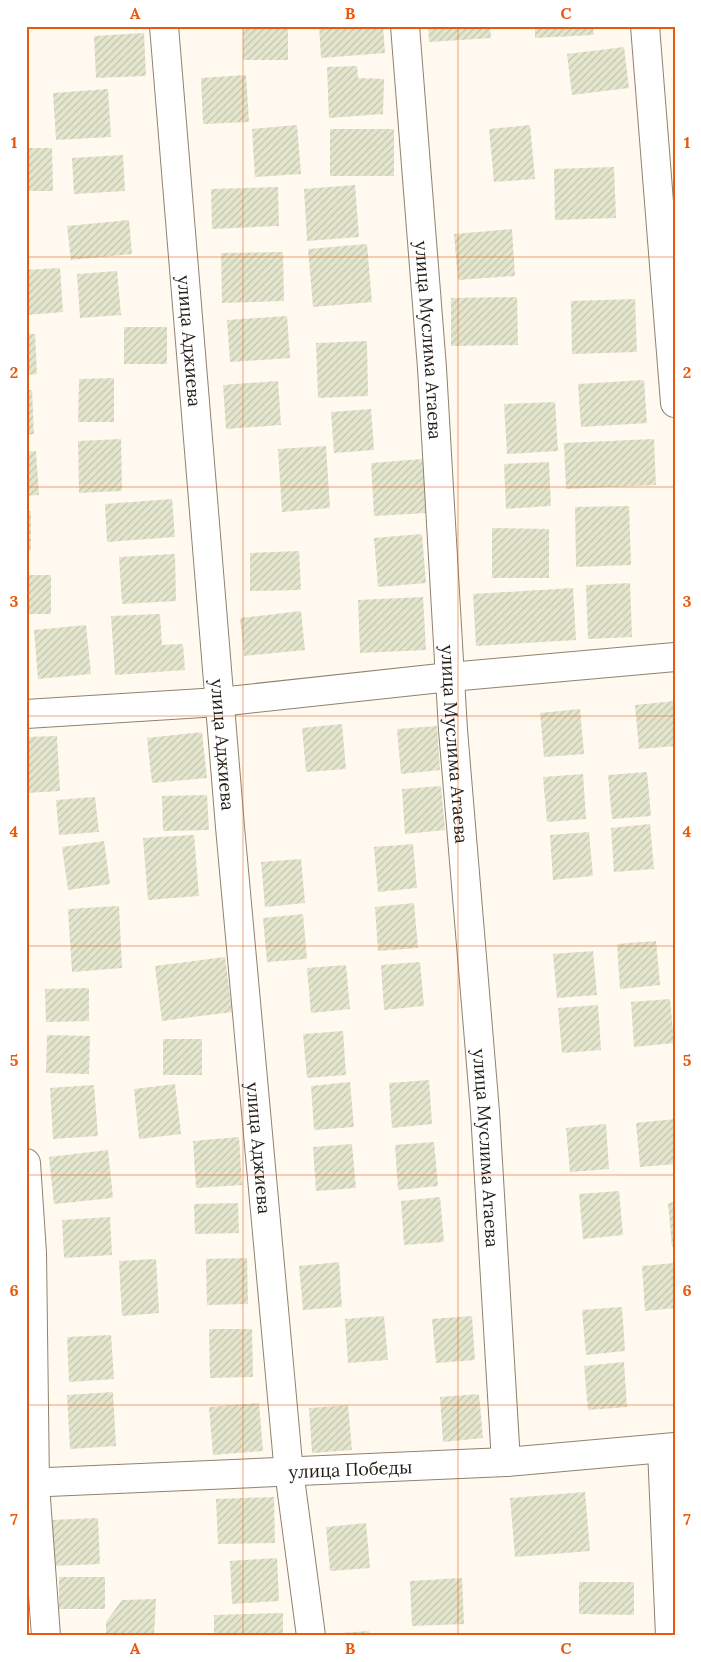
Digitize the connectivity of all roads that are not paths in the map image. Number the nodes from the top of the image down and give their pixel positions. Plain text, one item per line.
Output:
1 (164, 26) edge
2 (405, 26) edge
3 (645, 26) edge
4 (675, 403) edge
5 (675, 657) edge
6 (450, 677) junction
7 (219, 702) junction
8 (26, 714) edge
9 (26, 1163) edge
10 (668, 1448) edge
11 (506, 1462) junction
12 (288, 1468) junction
13 (30, 1485) edge
14 (46, 1636) edge
15 (311, 1636) edge
16 (670, 1636) edge

1 - 7 street, улица Аджиева
2 - 6 street, улица Муслима Атаева
3 - 4 street
5 - 6 street
6 - 7 street
6 - 11 street, улица Муслима Атаева
7 - 8 street
7 - 12 street, улица Аджиева
9 - 13 street
10 - 11 street, улица Победы
10 - 16 street
11 - 12 street, улица Победы
12 - 13 street, улица Победы
12 - 15 street, улица Аджиева
13 - 14 street

